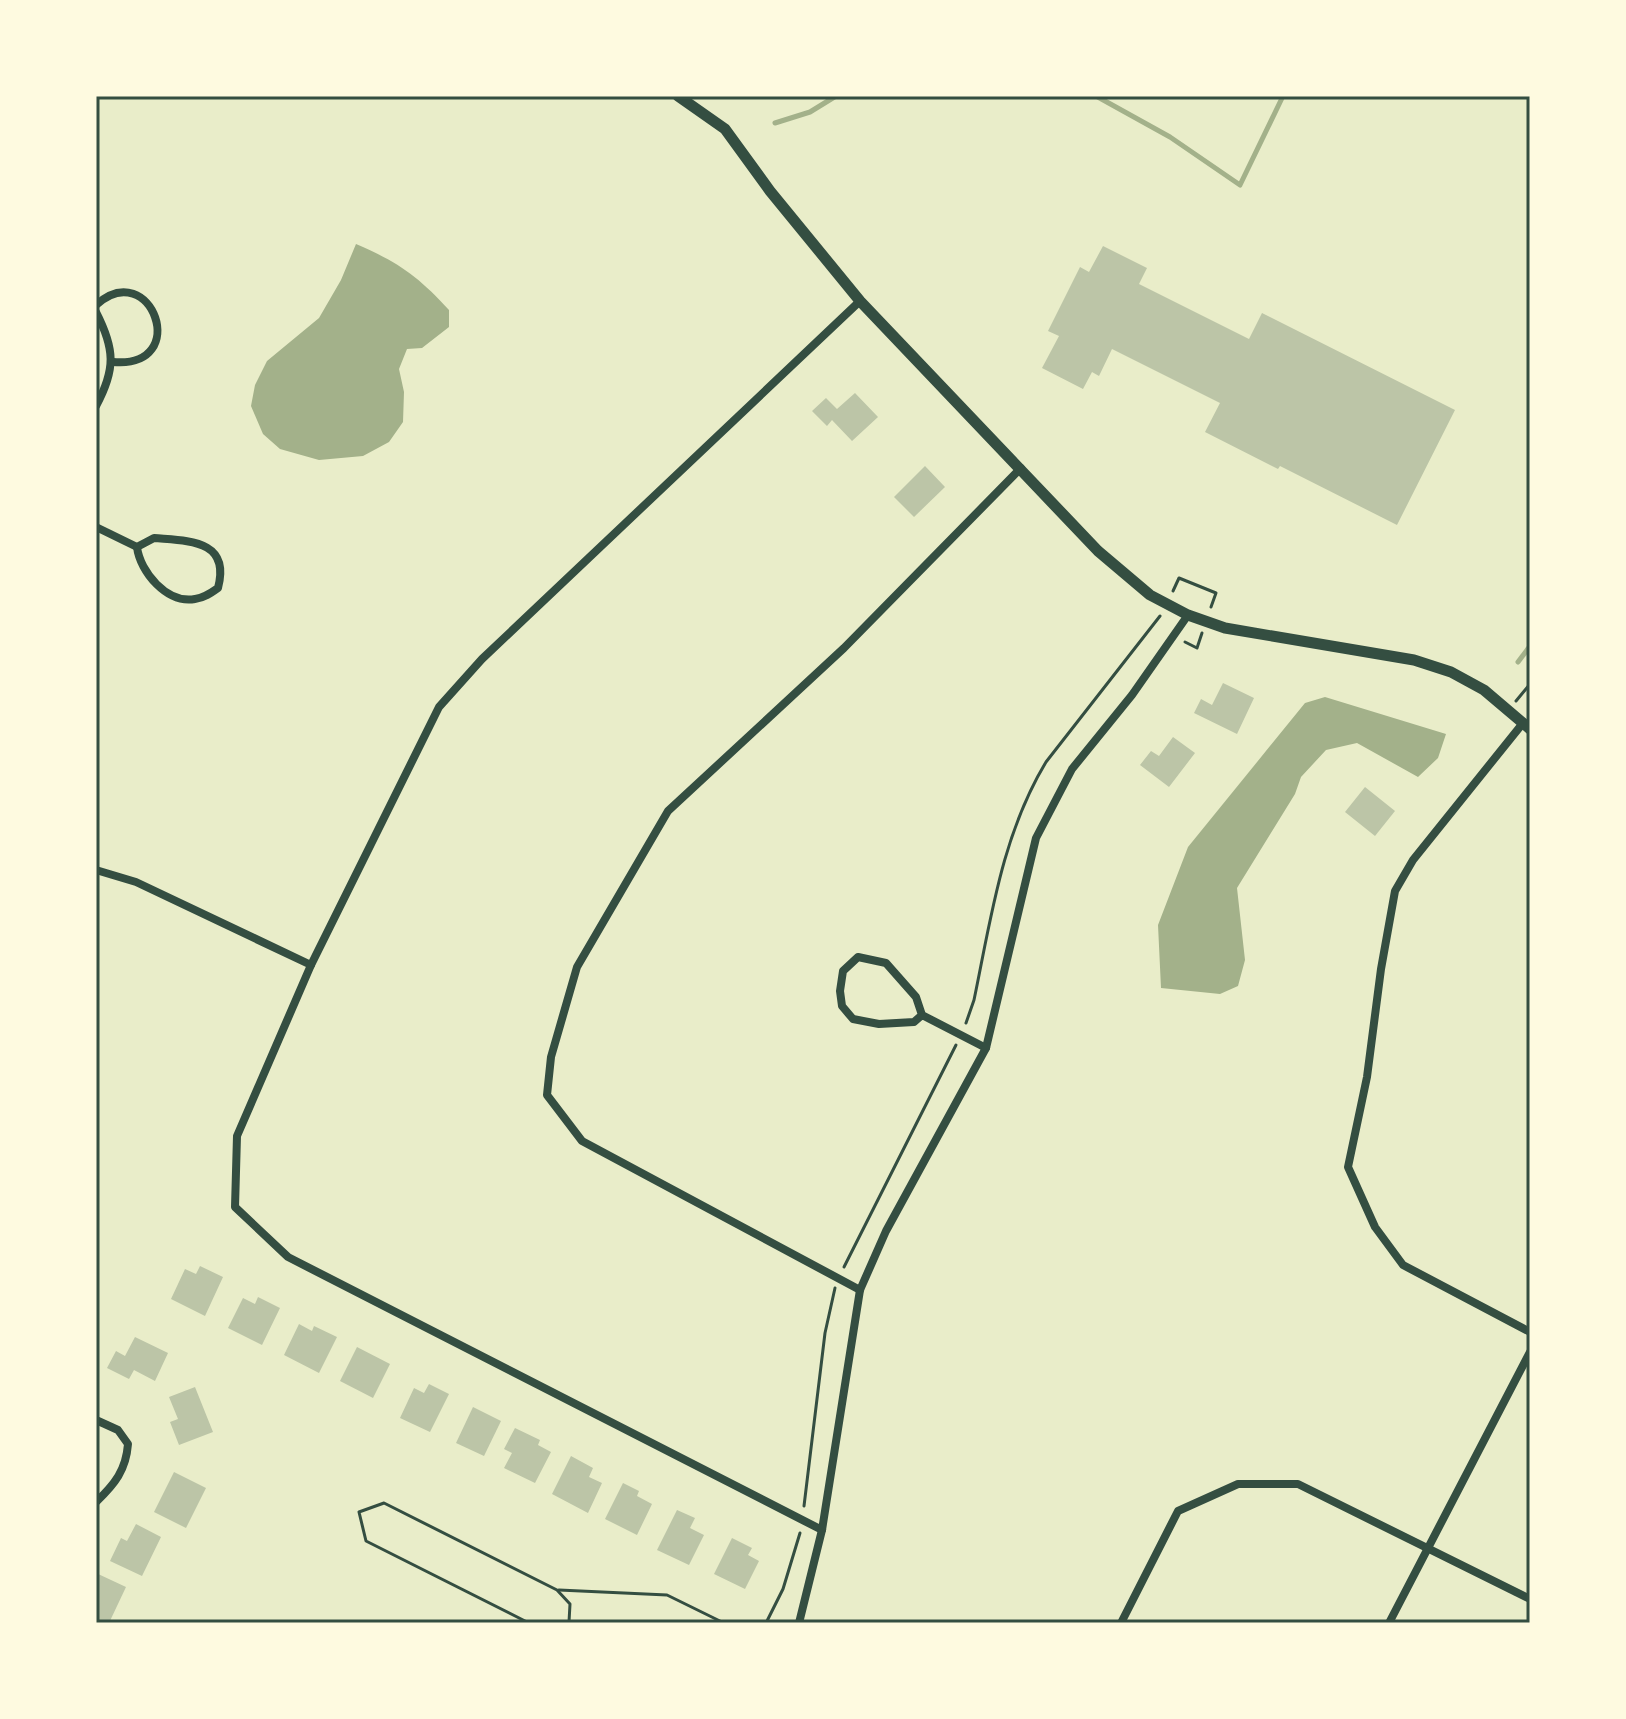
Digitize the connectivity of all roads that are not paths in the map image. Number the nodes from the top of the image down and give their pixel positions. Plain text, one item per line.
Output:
1 (678, 96) edge
2 (860, 301) junction
3 (96, 305) edge
4 (96, 312) edge
5 (113, 362) junction
6 (96, 406) edge
7 (1021, 468) junction
8 (96, 527) edge
9 (137, 547) junction
10 (1188, 615) junction
11 (1526, 726) edge
12 (96, 870) edge
13 (311, 965) junction
14 (922, 1015) junction
15 (986, 1048) junction
16 (860, 1290) junction
17 (1530, 1332) edge
18 (1530, 1352) edge
19 (96, 1420) edge
20 (96, 1502) edge
21 (822, 1530) junction
22 (1430, 1548) junction
23 (1530, 1599) edge
24 (799, 1623) edge
25 (1121, 1623) edge
26 (1389, 1623) edge

1 - 2 street
2 - 7 street
2 - 13 street
3 - 5 street
4 - 5 street
5 - 6 street
7 - 10 street
7 - 16 street
8 - 9 street
9 - 9 street
10 - 11 street
10 - 15 street
11 - 17 street
12 - 13 street
13 - 21 street
14 - 14 street
14 - 15 street
15 - 16 street
16 - 21 street
18 - 22 street
19 - 20 street
21 - 24 street
22 - 23 street
22 - 25 street
22 - 26 street

